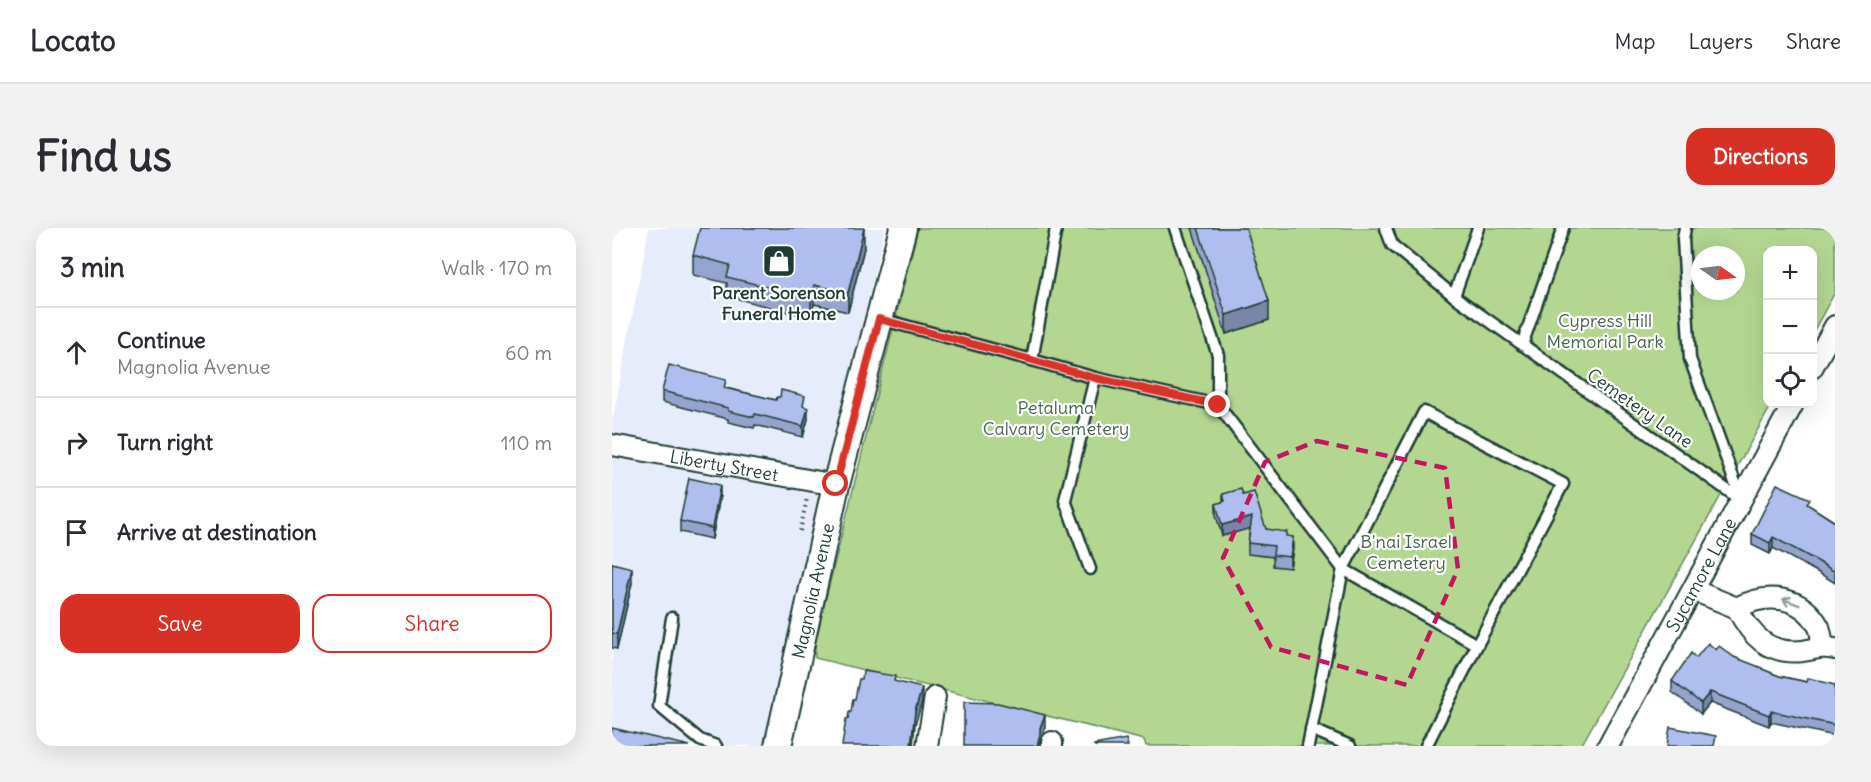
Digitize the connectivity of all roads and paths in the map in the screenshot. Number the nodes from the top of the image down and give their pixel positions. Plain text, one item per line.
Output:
1 (903, 228) edge
2 (1056, 228) edge
3 (1175, 228) edge
4 (1386, 228) edge
5 (1478, 228) edge
6 (1563, 228) edge
7 (1685, 228) edge
8 (1454, 296) junction
9 (879, 319) junction
10 (1835, 326) edge
11 (1522, 345) junction
12 (1817, 359) edge
13 (1032, 360) junction
14 (1095, 378) junction
15 (1218, 405) junction
16 (1791, 408) edge
17 (612, 445) edge
18 (836, 484) junction
19 (1742, 500) junction
20 (1343, 569) junction
21 (1090, 570) dead end
22 (1693, 590) junction
23 (1737, 608) junction
24 (672, 618) dead end
25 (1477, 645) junction
26 (1829, 648) edge
27 (935, 697) dead end
28 (1311, 729) junction
29 (716, 746) edge
30 (778, 746) edge
31 (927, 746) edge
32 (1308, 746) edge
33 (1350, 746) edge
34 (1426, 746) edge
35 (1608, 746) edge

1 - 9 street, Magnolia Avenue
2 - 13 lane
3 - 15 lane
4 - 8 lane, Cemetery Lane
5 - 8 lane
6 - 11 lane
7 - 19 lane
8 - 11 lane, Cemetery Lane
9 - 13 lane
9 - 18 street, Magnolia Avenue
10 - 12 street
11 - 19 lane, Cemetery Lane
13 - 14 lane
14 - 15 lane
14 - 21 lane
15 - 20 lane
16 - 19 street, Sycamore Lane
17 - 18 street, Liberty Street
18 - 30 street, Magnolia Avenue
19 - 22 street, Sycamore Lane
20 - 25 lane
20 - 25 lane
20 - 28 lane
22 - 23 street
22 - 35 street, Sycamore Lane
23 - 26 street
26 -> 23 street
24 - 29 lane
25 - 34 lane
27 - 31 street
28 - 32 lane
28 - 33 lane

